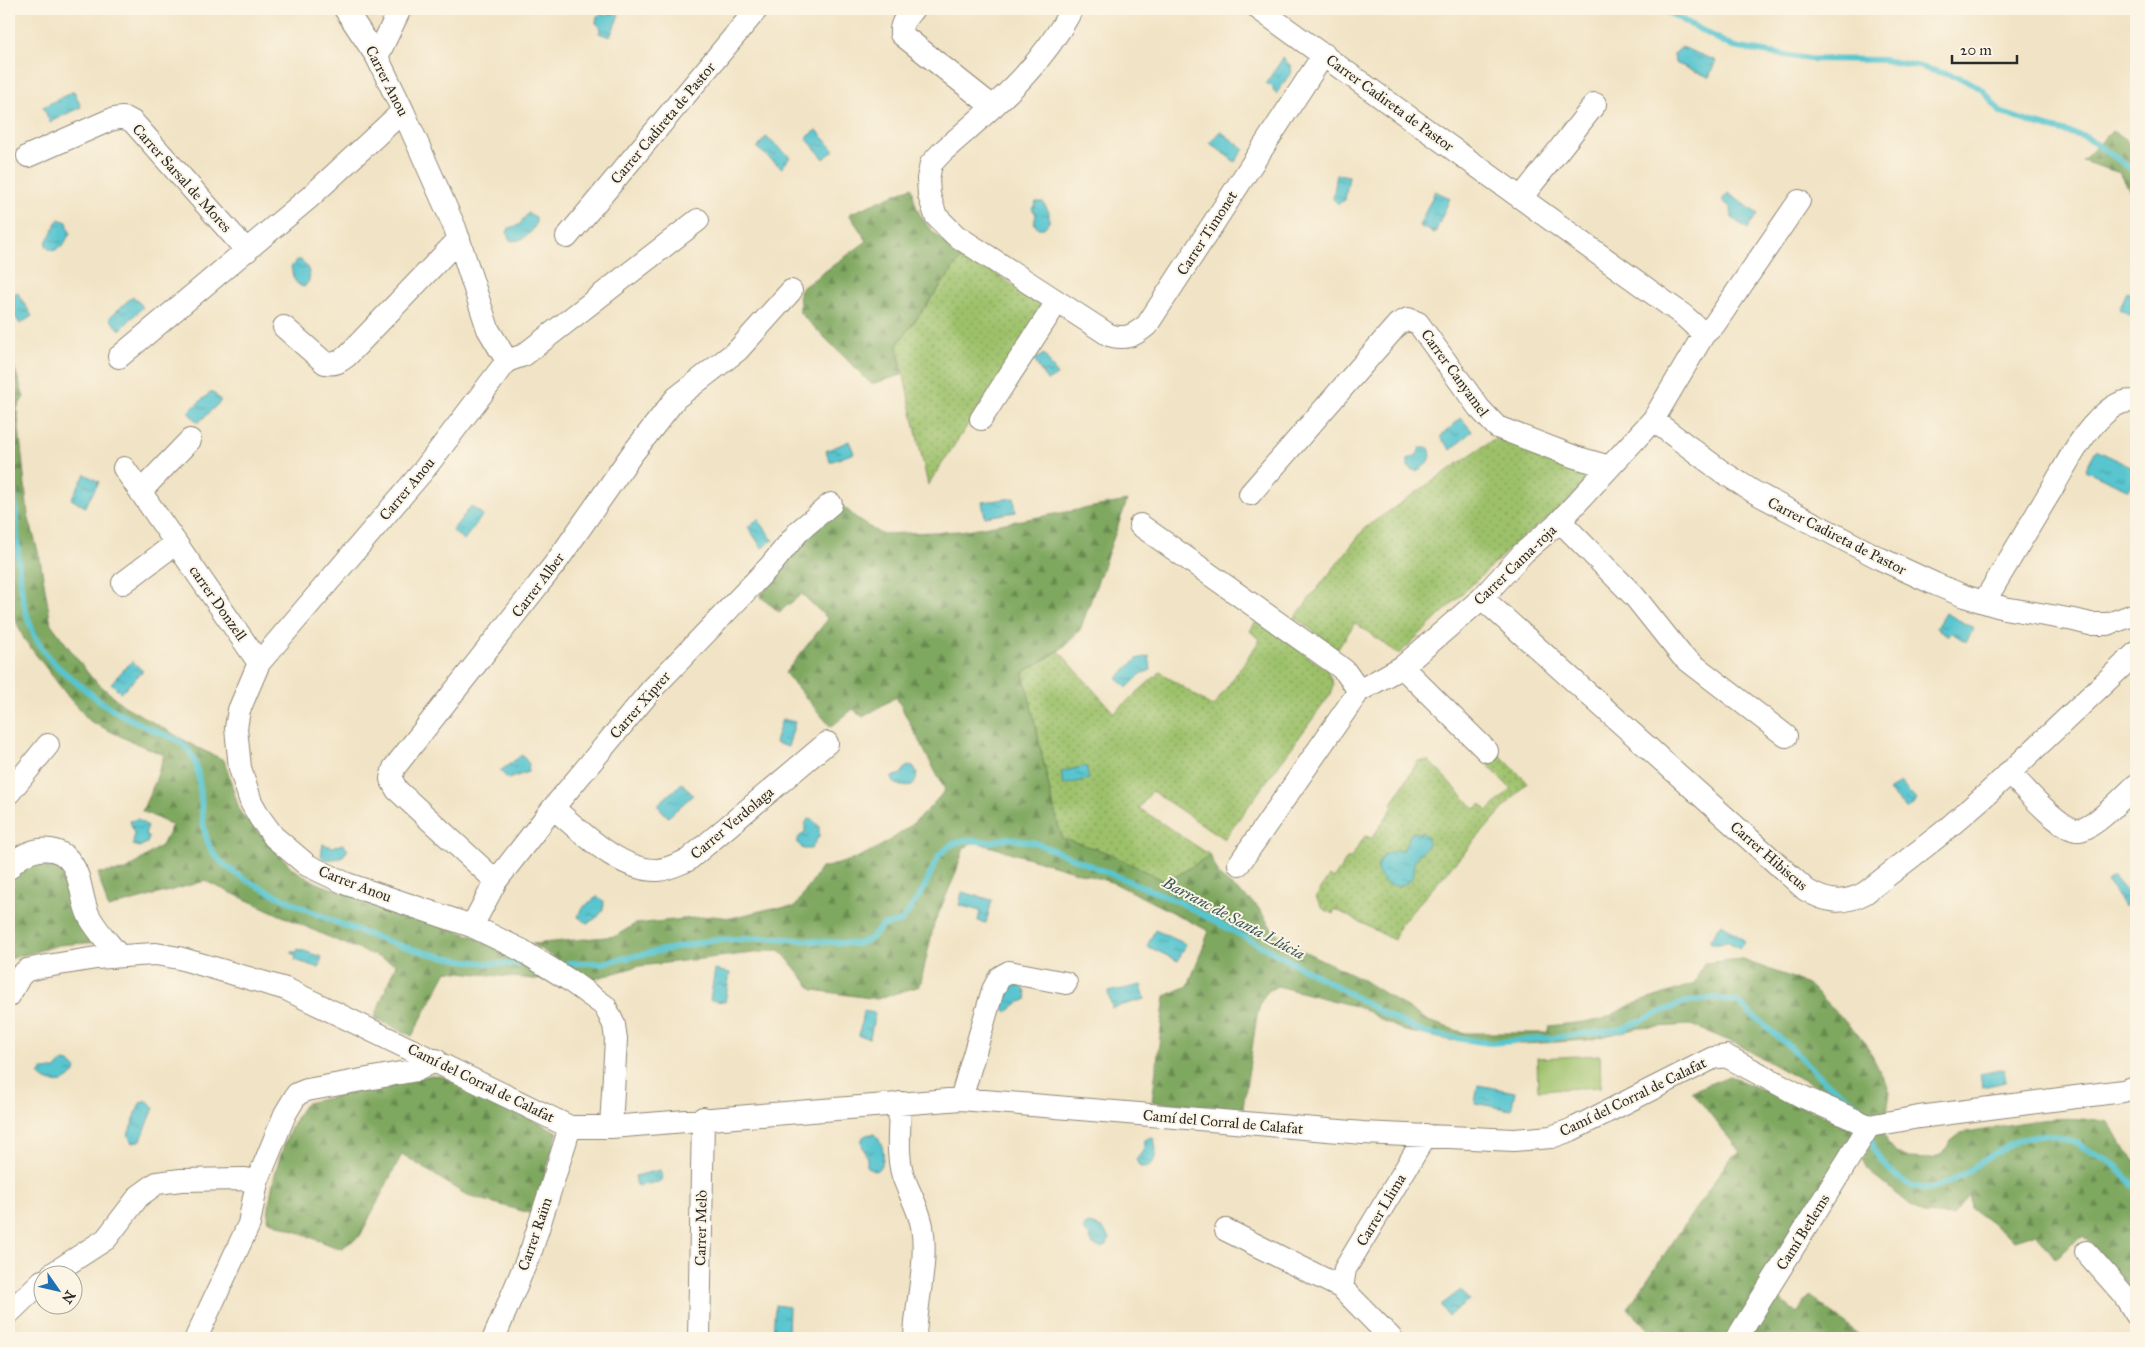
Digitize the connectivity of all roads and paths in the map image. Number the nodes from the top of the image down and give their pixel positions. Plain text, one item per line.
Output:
1 (345, 9) edge
2 (400, 9) edge
3 (757, 9) edge
4 (914, 9) edge
5 (1072, 9) edge
6 (1259, 9) edge
7 (1324, 54) junction
8 (377, 57) junction
9 (1595, 104) dead end
10 (993, 107) junction
11 (402, 111) junction
12 (28, 156) dead end
13 (1521, 198) junction
14 (1799, 201) dead end
15 (698, 220) dead end
16 (567, 237) dead end
17 (459, 239) junction
18 (247, 251) junction
19 (791, 291) dead end
20 (1057, 302) junction
21 (284, 327) dead end
22 (1704, 334) junction
23 (119, 357) dead end
24 (507, 361) junction
25 (2136, 402) edge
26 (981, 420) dead end
27 (1653, 420) junction
28 (190, 440) dead end
29 (1610, 467) junction
30 (124, 468) dead end
31 (141, 491) junction
32 (1250, 494) dead end
33 (832, 504) dead end
34 (1560, 522) junction
35 (1140, 525) dead end
36 (176, 543) junction
37 (122, 583) dead end
38 (1482, 598) junction
39 (1984, 602) junction
40 (2136, 614) edge
41 (2136, 653) edge
42 (260, 663) junction
43 (1402, 667) junction
44 (1360, 691) junction
45 (1786, 736) dead end
46 (827, 743) dead end
47 (48, 746) dead end
48 (1487, 751) dead end
49 (2009, 772) junction
50 (2136, 785) edge
51 (9, 793) edge
52 (552, 808) junction
53 (1239, 864) dead end
54 (9, 868) edge
55 (496, 881) junction
56 (472, 926) junction
57 (119, 956) junction
58 (14, 976) edge
59 (1066, 983) dead end
60 (9, 996) edge
61 (436, 1060) junction
62 (2136, 1087) edge
63 (961, 1099) junction
64 (900, 1103) junction
65 (703, 1118) junction
66 (1869, 1126) junction
67 (570, 1127) junction
68 (611, 1127) junction
69 (1426, 1136) junction
70 (257, 1182) junction
71 (1226, 1230) dead end
72 (2086, 1252) dead end
73 (67, 1264) edge
74 (1342, 1288) junction
75 (32, 1291) edge
76 (9, 1313) edge
77 (2136, 1314) edge
78 (204, 1334) edge
79 (494, 1338) edge
80 (699, 1338) edge
81 (915, 1338) edge
82 (1391, 1338) edge
83 (1737, 1338) edge

1 - 8 street, Carrer Anou
2 - 8 street
3 - 16 street, Carrer Cadireta de Pastor
4 - 10 street
5 - 10 street, Carrer Timonet
6 - 7 street, Carrer Cadireta de Pastor
7 - 13 street, Carrer Cadireta de Pastor
7 - 20 street, Carrer Timonet
8 - 11 street, Carrer Anou
9 - 13 street
10 - 20 street, Carrer Timonet
11 - 17 street, Carrer Anou
11 - 18 street
12 - 18 street, Carrer Sarsal de Mores
13 - 22 street, Carrer Cadireta de Pastor
14 - 22 street
15 - 24 street, Carrer Anou
17 - 21 street
17 - 24 street, Carrer Anou
18 - 23 street
19 - 55 street, Carrer Alber
20 - 26 street
22 - 27 street
24 - 42 street, Carrer Anou
25 - 39 street
27 - 29 street, Carrer Cama-roja
27 - 39 street, Carrer Cadireta de Pastor
28 - 31 street
29 - 32 street, Carrer Canyamel
29 - 34 street, Carrer Cama-roja
30 - 31 street, carrer Donzell
31 - 36 street, carrer Donzell
33 - 52 street, Carrer Xiprer
34 - 38 street, Carrer Cama-roja
34 - 45 street
35 - 44 street
36 - 37 street
36 - 42 street, carrer Donzell
38 - 43 street, Carrer Cama-roja
38 - 49 street, Carrer Hibiscus
39 - 40 street, Carrer Cadireta de Pastor
41 - 49 street, Carrer Hibiscus
42 - 56 street, Carrer Anou
43 - 44 street, Carrer Cama-roja
43 - 48 street
44 - 53 street, Carrer Cama-roja
46 - 52 street, Carrer Verdolaga
47 - 51 street
49 - 50 street
52 - 55 street, Carrer Xiprer
54 - 57 street
55 - 56 street, Carrer Xiprer
56 - 68 street, Carrer Anou
57 - 58 street, Camí del Corral de Calafat
57 - 61 street, Camí del Corral de Calafat
58 - 60 street, Camí del Corral de Calafat
59 - 63 street
61 - 67 street, Camí del Corral de Calafat
61 - 70 street
62 - 66 street
63 - 64 street, Camí del Corral de Calafat
63 - 69 street, Camí del Corral de Calafat
64 - 65 street, Camí del Corral de Calafat
64 - 81 street
65 - 68 street, Camí del Corral de Calafat
65 - 80 street, Carrer Melò
66 - 69 street, Camí del Corral de Calafat
66 - 83 street, Camí Betlems
67 - 68 street, Camí del Corral de Calafat
67 - 79 street, Carrer Raïm
69 - 74 street, Carrer Llima
70 - 73 street
70 - 78 street
71 - 74 street
72 - 77 street
74 - 82 street
75 - 76 street

